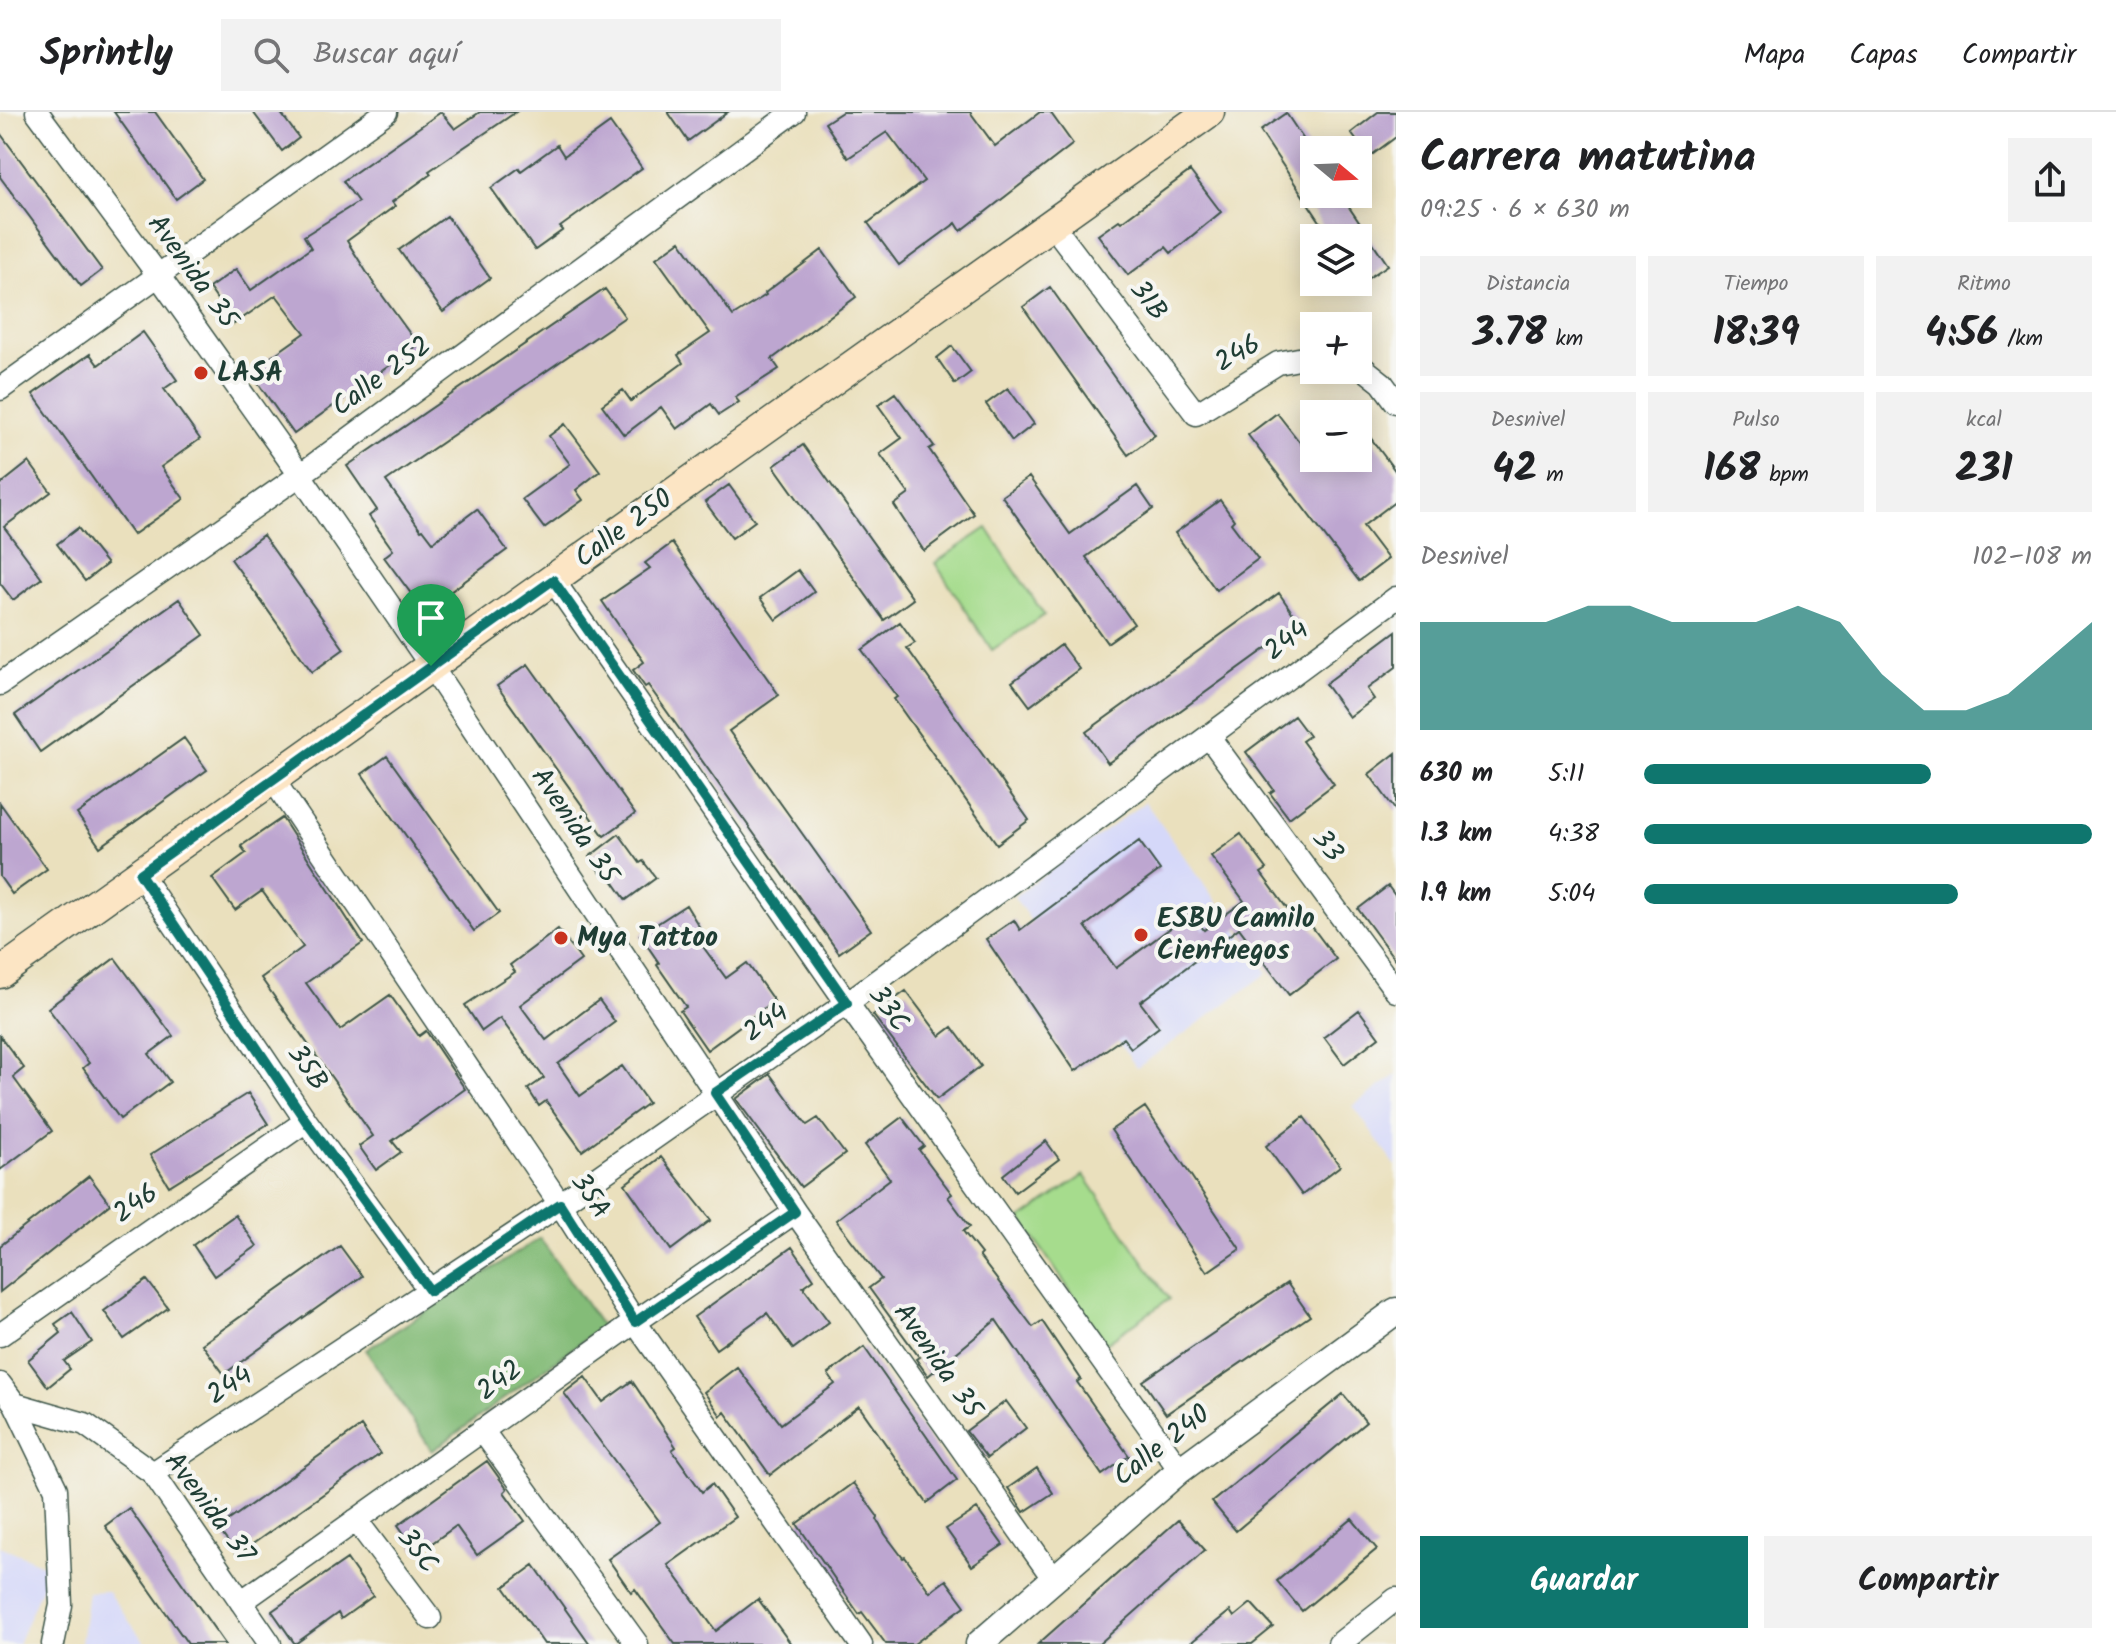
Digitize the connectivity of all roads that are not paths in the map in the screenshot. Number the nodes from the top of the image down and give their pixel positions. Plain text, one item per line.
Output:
1 (37, 112) edge
2 (386, 112) edge
3 (794, 112) edge
4 (1209, 112) edge
5 (1052, 224) junction
6 (158, 275) junction
7 (1300, 359) edge
8 (1372, 375) edge
9 (0, 389) edge
10 (1396, 402) edge
11 (1196, 414) joint
12 (300, 475) junction
13 (553, 580) junction
14 (1396, 598) edge
15 (431, 666) junction
16 (0, 684) edge
17 (1209, 737) junction
18 (272, 778) junction
19 (140, 874) junction
20 (0, 973) edge
21 (1396, 991) edge
22 (847, 1003) junction
23 (715, 1093) junction
24 (306, 1121) junction
25 (560, 1204) junction
26 (795, 1212) junction
27 (430, 1291) junction
28 (1396, 1311) edge
29 (635, 1322) junction
30 (0, 1335) edge
31 (0, 1384) edge
32 (15, 1404) junction
33 (482, 1430) junction
34 (1180, 1470) junction
35 (153, 1473) junction
36 (356, 1520) junction
37 (1053, 1578) junction
38 (1396, 1599) edge
39 (241, 1602) junction
40 (430, 1618) dead end
41 (53, 1644) edge
42 (270, 1644) edge
43 (637, 1644) edge
44 (861, 1644) edge
45 (979, 1644) edge
46 (1339, 1644) edge

1 - 6 street, Avenida 35
2 - 6 street
3 - 12 street, Calle 252
4 - 5 main road, Calle 250
5 - 11 street, 31B
5 - 13 main road, Calle 250
6 - 9 street
6 - 12 street, Avenida 35
7 - 11 street, 246
8 - 10 street
12 - 15 street, Avenida 35
12 - 16 street, Calle 252
13 - 15 main road, Calle 250
13 - 22 street, 33C
14 - 17 street, 244
15 - 18 main road, Calle 250
15 - 23 street, Avenida 35
17 - 21 street, 33
17 - 22 street, 244
18 - 19 main road, Calle 250
18 - 25 street, 35A
19 - 20 main road, Calle 250
19 - 24 street, 35B
22 - 23 street, 244
22 - 34 street, 33C
23 - 25 street, 244
23 - 26 street, Avenida 35
24 - 27 street, 35B
24 - 30 street, 246
25 - 27 street, 244
25 - 29 street, 35A
26 - 29 street, 242
26 - 37 street, Avenida 35
27 - 35 street, 244
28 - 34 street, Calle 240
29 - 33 street, 242
29 - 44 street, 35A
31 - 32 street
32 - 35 street, Avenida 37
32 - 41 street
33 - 36 street, 242
33 - 43 street
34 - 37 street, Calle 240
35 - 39 street, Avenida 37
36 - 39 street, 242
36 - 40 street, 35C
37 - 45 street, Calle 240
38 - 46 street
39 - 42 street, Avenida 37

